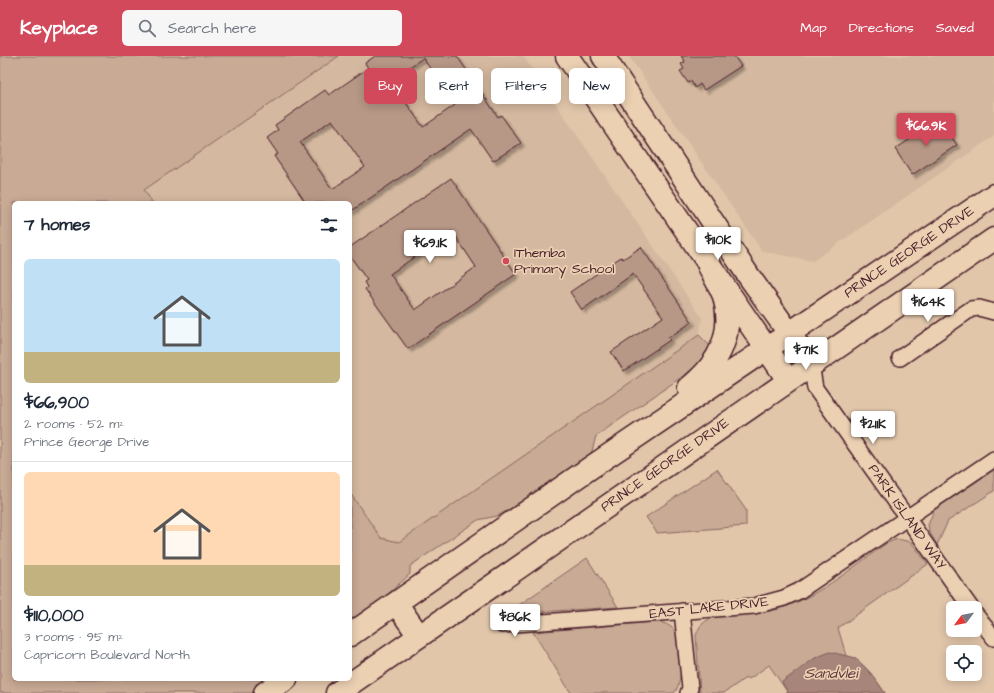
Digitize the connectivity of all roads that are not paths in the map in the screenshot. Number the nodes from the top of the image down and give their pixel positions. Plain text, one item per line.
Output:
1 (567, 56) edge
2 (603, 56) edge
3 (994, 195) edge
4 (994, 239) edge
5 (709, 266) junction
6 (994, 312) edge
7 (789, 333) junction
8 (766, 349) junction
9 (900, 358) dead end
10 (811, 364) junction
11 (788, 380) junction
12 (816, 388) junction
13 (994, 459) edge
14 (590, 468) junction
15 (908, 518) junction
16 (966, 601) edge
17 (396, 603) junction
18 (682, 611) junction
19 (982, 623) edge
20 (502, 625) dead end
21 (352, 634) edge
22 (419, 636) junction
23 (994, 638) edge
24 (283, 681) edge
25 (265, 693) edge
26 (338, 693) edge
27 (688, 693) edge

1 - 5 main road
2 - 7 main road
3 - 7 main road, PRINCE GEORGE DRIVE
4 - 10 main road, PRINCE GEORGE DRIVE
5 - 8 main road
5 - 14 main road
6 - 9 street
7 - 8 main road, PRINCE GEORGE DRIVE
7 - 10 main road
8 - 11 main road
8 - 14 main road, PRINCE GEORGE DRIVE
10 - 11 main road, PRINCE GEORGE DRIVE
10 - 12 street, PARK ISLAND WAY
11 - 12 street
11 - 22 main road, PRINCE GEORGE DRIVE
12 - 15 street, PARK ISLAND WAY
13 - 15 street, EAST LAKE DRIVE
14 - 17 main road, PRINCE GEORGE DRIVE
15 - 16 street, PARK ISLAND WAY
15 - 18 street, EAST LAKE DRIVE
17 - 21 main road, PRINCE GEORGE DRIVE
17 - 22 main road
18 - 20 street, EAST LAKE DRIVE
18 - 27 street
19 - 23 street
22 - 26 main road, PRINCE GEORGE DRIVE
24 - 25 main road

